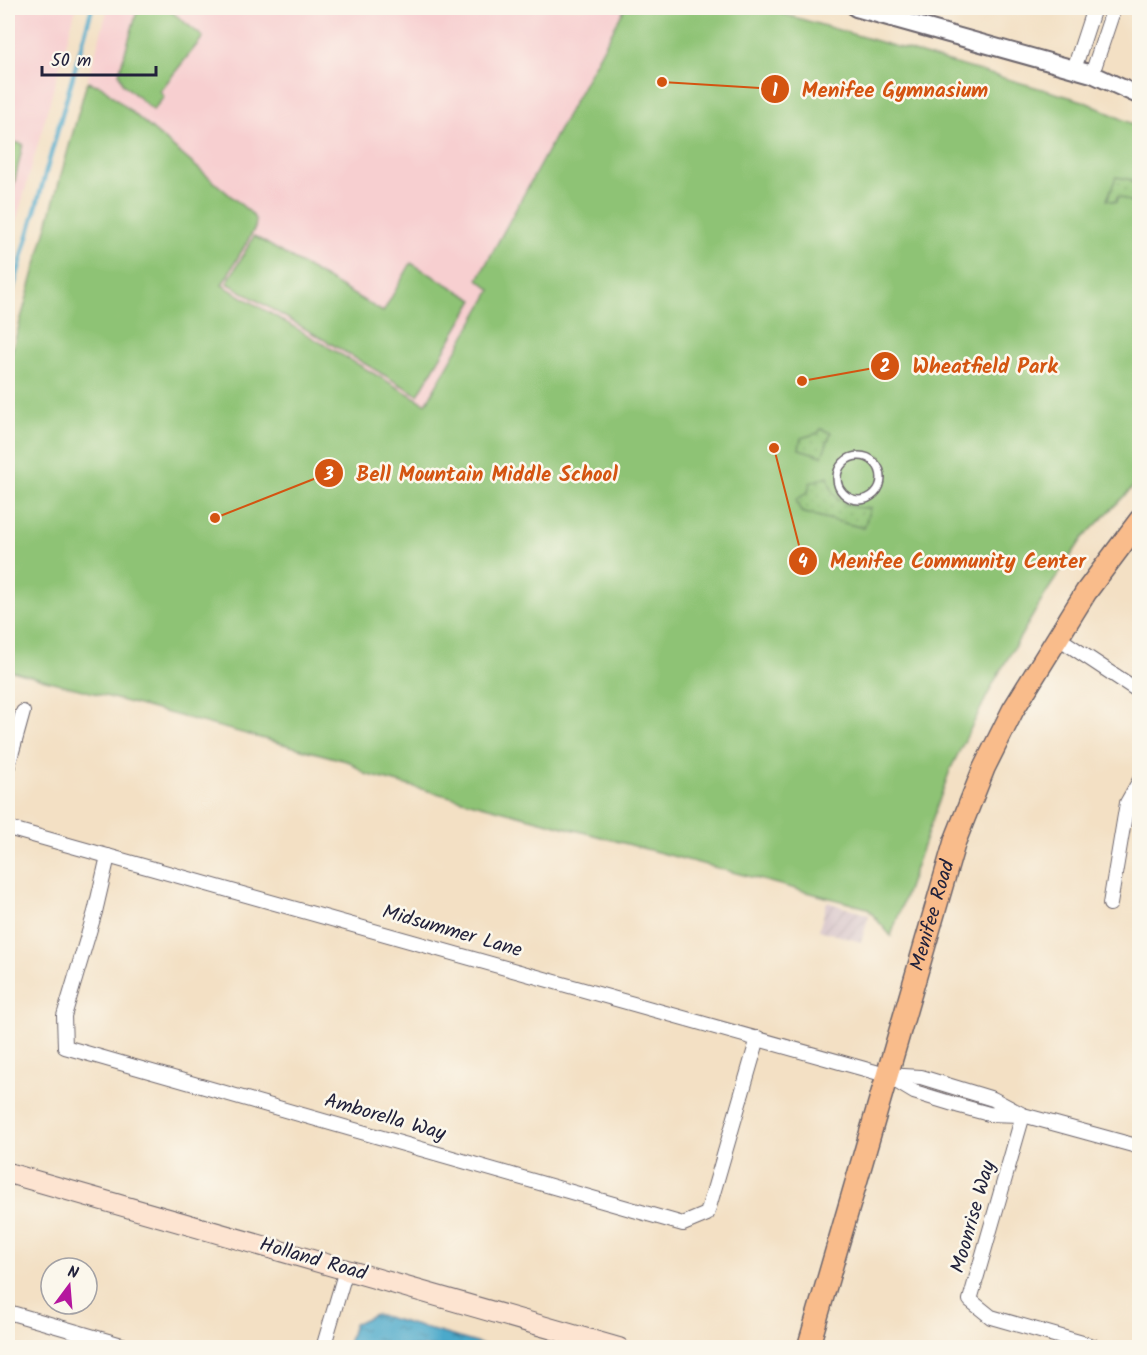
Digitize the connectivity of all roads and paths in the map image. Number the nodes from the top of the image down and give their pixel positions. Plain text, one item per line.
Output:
1 (856, 8) edge
2 (1094, 8) edge
3 (1114, 8) edge
4 (1074, 69) junction
5 (1092, 74) junction
6 (1140, 96) edge
7 (846, 497) joint
8 (1140, 520) edge
9 (1057, 637) junction
10 (1140, 692) edge
11 (23, 712) dead end
12 (8, 766) edge
13 (1140, 780) edge
14 (8, 828) edge
15 (108, 856) junction
16 (1110, 904) dead end
17 (759, 1038) junction
18 (886, 1075) junction
19 (1023, 1115) junction
20 (1140, 1147) edge
21 (8, 1173) edge
22 (346, 1270) junction
23 (8, 1312) edge
24 (132, 1347) edge
25 (323, 1347) edge
26 (619, 1347) edge
27 (808, 1347) edge
28 (1100, 1347) edge

1 - 4 street
2 - 4 street
3 - 5 street
4 - 5 street
5 - 6 street
7 - 7 lane
8 - 9 main road, Menifee Road
9 - 10 street
9 - 18 main road, Menifee Road
11 - 12 street
13 - 16 street
14 - 15 street, Midsummer Lane
15 - 17 street, Midsummer Lane
15 - 17 street, Amborella Way
17 - 18 street, Midsummer Lane
18 - 19 street, Midsummer Lane
18 - 27 main road, Menifee Road
19 - 20 street, Midsummer Lane
19 - 28 street, Moonrise Way
21 - 22 main road, Holland Road
22 - 25 street
22 - 26 main road, Holland Road
23 - 24 street

